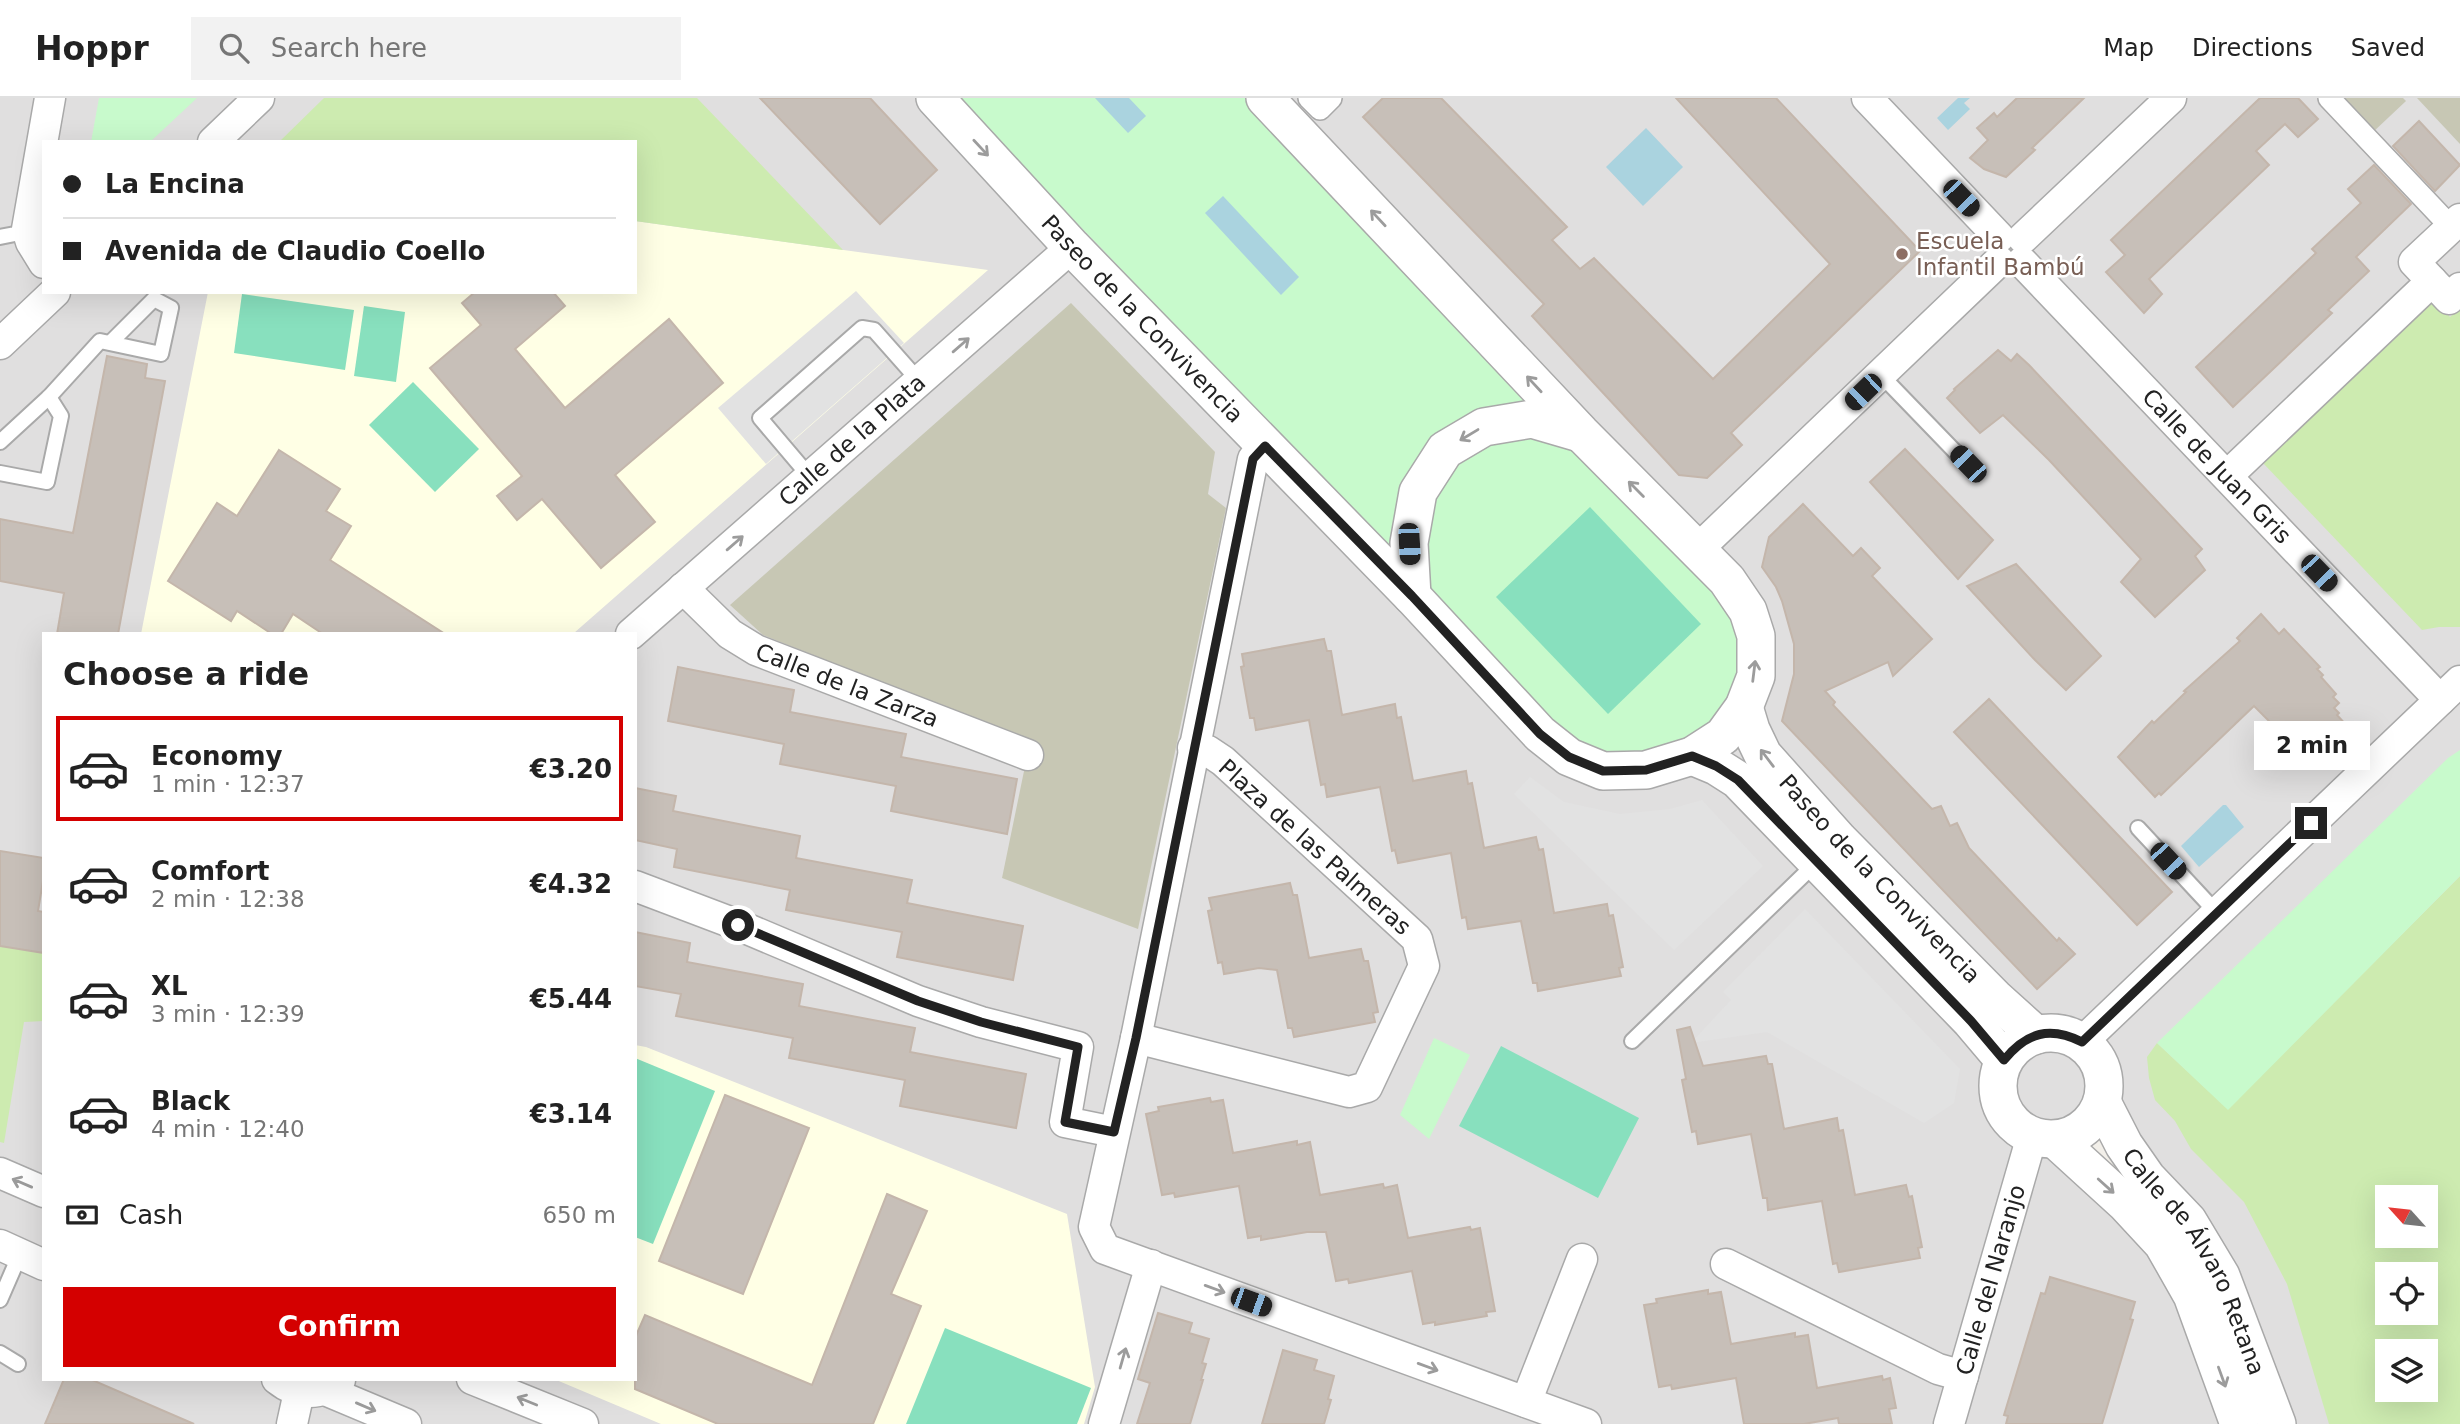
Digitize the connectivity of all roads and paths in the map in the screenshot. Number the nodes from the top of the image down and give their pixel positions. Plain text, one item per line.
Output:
1 (50, 98) edge
2 (259, 98) edge
3 (935, 98) edge
4 (1265, 98) edge
5 (1309, 98) edge
6 (1331, 98) edge
7 (1867, 98) edge
8 (2171, 98) edge
9 (2329, 98) edge
10 (43, 140) edge
11 (215, 140) edge
12 (42, 144) edge
13 (29, 220) edge
14 (2456, 223) edge
15 (1072, 247) junction
16 (2011, 250) junction
17 (42, 260) edge
18 (2446, 285) edge
19 (53, 294) edge
20 (110, 343) junction
21 (0, 344) edge
22 (1881, 374) junction
23 (920, 382) junction
24 (48, 397) junction
25 (1581, 433) junction
26 (0, 442) edge
27 (1265, 446) junction
28 (1968, 464) dead end
29 (0, 473) edge
30 (2227, 476) junction
31 (810, 477) junction
32 (1697, 550) junction
33 (683, 588) junction
34 (1412, 596) junction
35 (633, 632) edge
36 (2454, 687) edge
37 (1744, 707) junction
38 (1193, 748) junction
39 (1028, 755) dead end
40 (1692, 756) junction
41 (2138, 828) dead end
42 (1818, 861) junction
43 (637, 887) edge
44 (2217, 913) junction
45 (2036, 1035) junction
46 (1136, 1038) junction
47 (1632, 1041) dead end
48 (2082, 1042) junction
49 (2004, 1060) junction
50 (2102, 1102) junction
51 (1114, 1132) junction
52 (2044, 1138) junction
53 (0, 1173) edge
54 (42, 1191) edge
55 (21, 1255) edge
56 (1582, 1259) dead end
57 (1726, 1264) dead end
58 (1150, 1265) junction
59 (0, 1300) edge
60 (0, 1353) edge
61 (18, 1364) dead end
62 (1963, 1376) junction
63 (476, 1381) edge
64 (311, 1385) edge
65 (1526, 1402) junction
66 (292, 1424) edge
67 (406, 1424) edge
68 (583, 1424) edge
69 (1104, 1424) edge
70 (1586, 1424) edge
71 (1949, 1424) edge
72 (2239, 1424) edge
73 (2277, 1424) edge

1 - 10 street
2 - 11 street
3 -> 15 street, Paseo de la Convivencia
25 -> 4 street, Paseo de la Convivencia
5 - 6 street
7 - 16 street, Calle de Juan Gris
8 - 16 street
9 - 14 street
12 - 13 street
13 - 17 street
14 - 18 street
23 -> 15 street, Calle de la Plata
15 - 27 street, Paseo de la Convivencia
16 - 22 street
16 - 30 street, Calle de Juan Gris
18 - 30 street
19 - 21 street
20 - 20 lane
20 - 24 lane
22 - 28 lane
22 - 32 street
23 - 31 street, Calle de la Plata
23 - 31 lane
24 - 26 lane
24 - 29 lane
32 -> 25 street, Paseo de la Convivencia
25 -> 34 street, Paseo de la Convivencia
27 - 34 street, Paseo de la Convivencia
27 - 38 street, Plaza de las Palmeras
30 - 36 street, Calle de Juan Gris
33 -> 31 street, Calle de la Plata
37 -> 32 street, Paseo de la Convivencia
33 - 35 street, Calle de la Plata
33 - 39 street, Calle de la Zarza
34 - 40 street, Paseo de la Convivencia
36 - 44 street
37 - 40 street, Paseo de la Convivencia
45 -> 37 street, Paseo de la Convivencia
38 - 46 street, Plaza de las Palmeras
38 - 46 street, Plaza de las Palmeras
40 - 42 street, Paseo de la Convivencia
41 - 44 lane
42 - 47 lane
42 - 49 street, Paseo de la Convivencia
43 - 51 street
44 - 48 street
45 - 48 street
45 - 49 street
46 - 51 street, Plaza de las Palmeras
48 - 50 street
49 - 52 street
50 - 52 street
50 - 73 street, Calle de Álvaro Retana
51 - 58 street, Plaza de las Palmeras
52 - 62 street, Calle del Naranjo
52 -> 72 street, Calle de Álvaro Retana
54 -> 53 street
55 - 59 lane
56 - 65 street
57 - 62 street
58 -> 65 street, Plaza de las Palmeras
69 -> 58 street
60 - 61 lane
62 - 71 street, Calle del Naranjo
68 -> 63 street
64 - 66 street
64 -> 67 street
65 - 70 street, Plaza de las Palmeras

